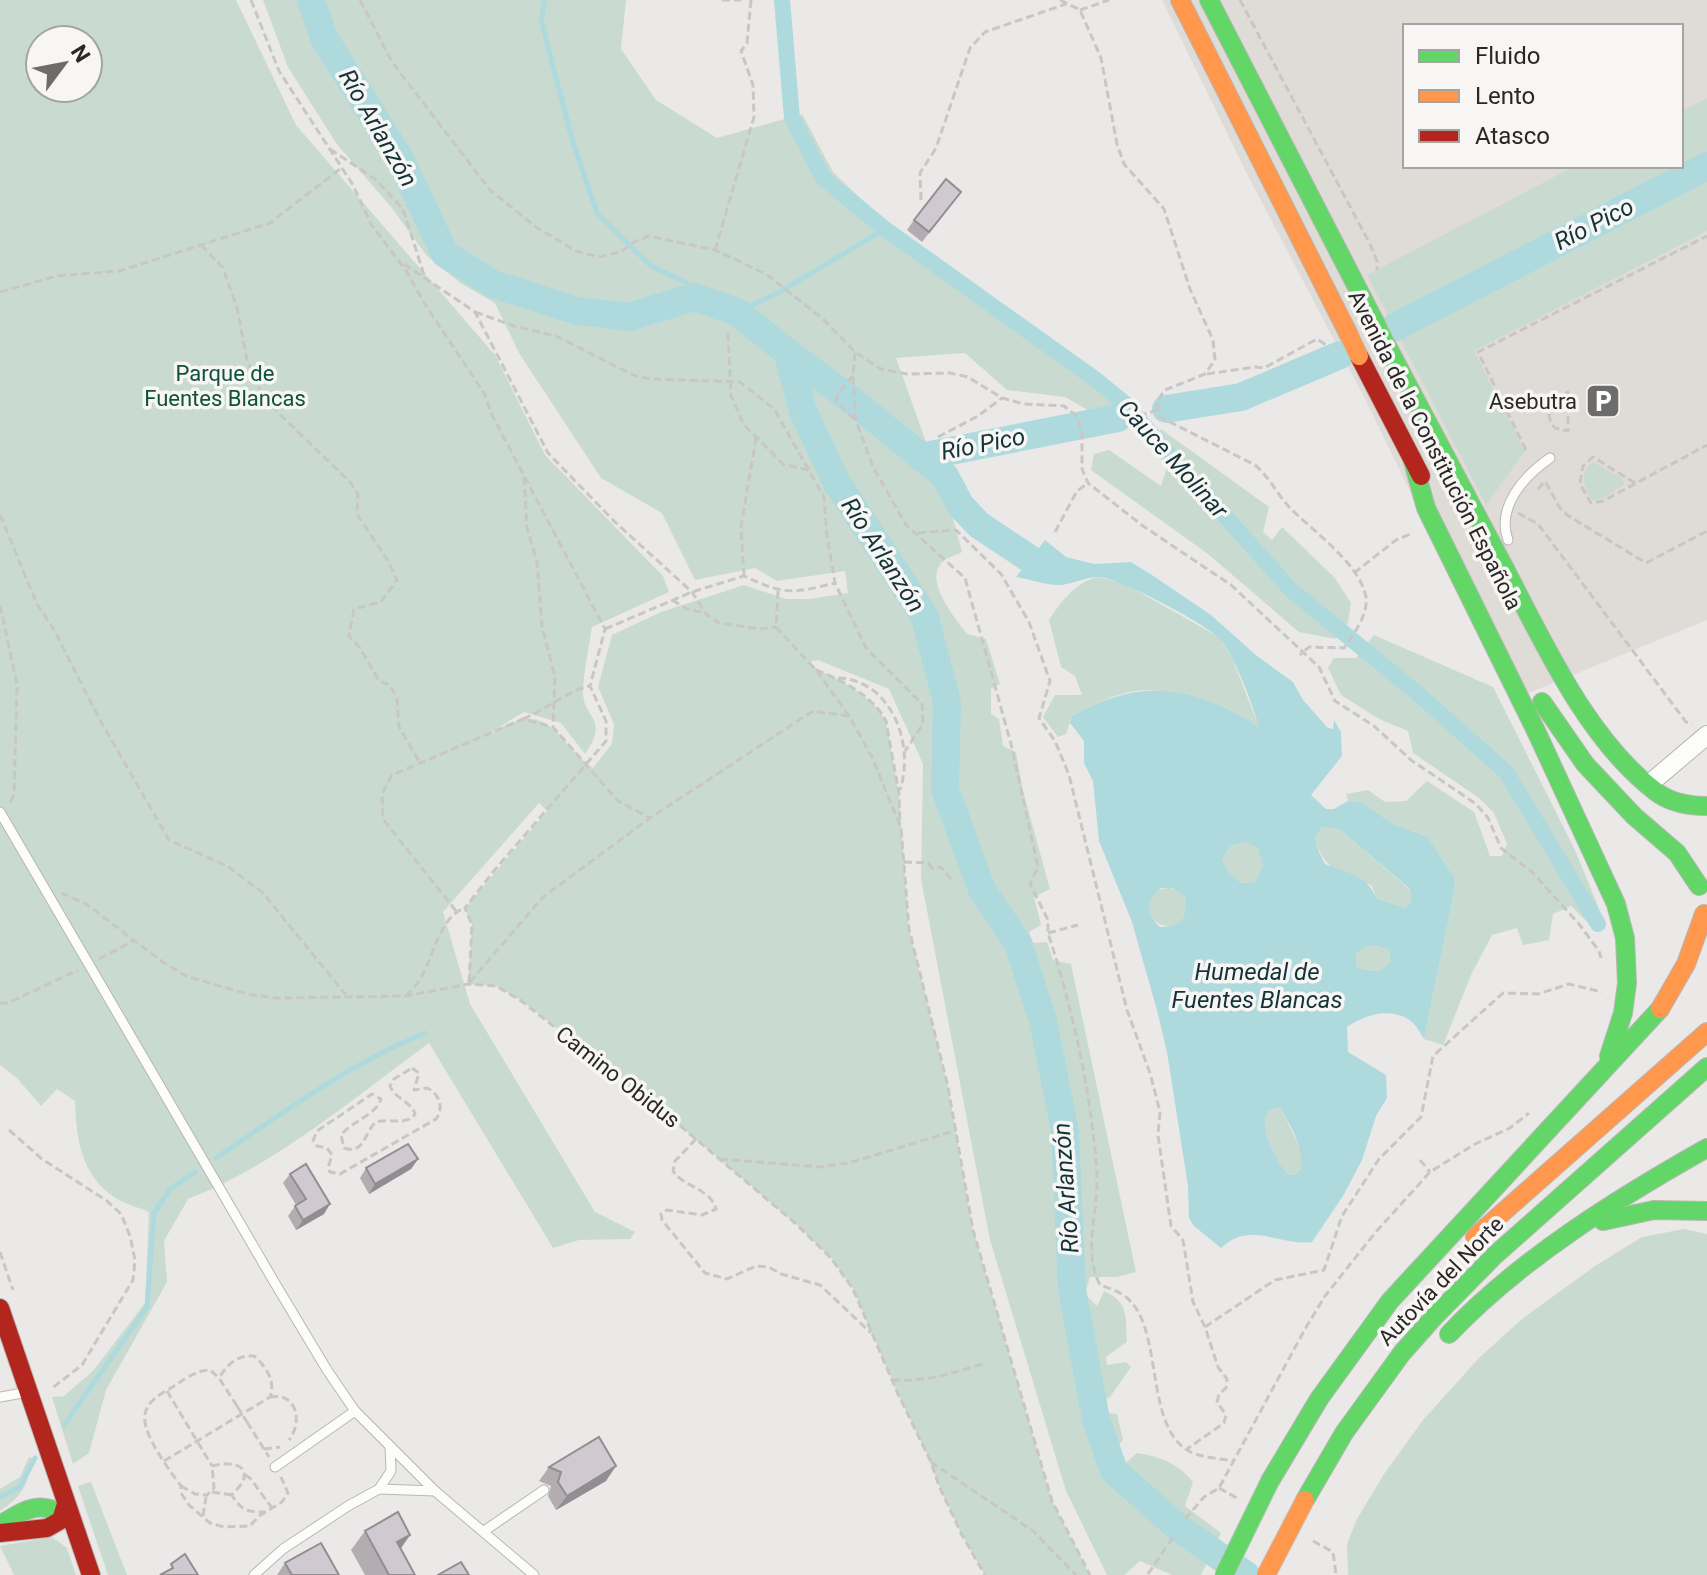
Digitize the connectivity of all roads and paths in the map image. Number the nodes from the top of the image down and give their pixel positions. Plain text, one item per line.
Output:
1 (251, 0) edge
2 (360, 0) edge
3 (722, 0) edge
4 (741, 0) edge
5 (751, 0) edge
6 (1060, 0) edge
7 (1109, 0) edge
8 (1180, 0) edge
9 (1209, 0) edge
10 (1240, 0) edge
11 (1066, 4) junction
12 (1080, 10) junction
13 (327, 147) junction
14 (341, 168) junction
15 (921, 200) dead end
16 (1707, 236) edge
17 (201, 245) junction
18 (715, 250) junction
19 (399, 261) junction
20 (1377, 273) dead end
21 (425, 278) junction
22 (0, 292) edge
23 (475, 312) junction
24 (728, 333) dead end
25 (1336, 351) dead end
26 (855, 352) junction
27 (1205, 374) junction
28 (853, 376) junction
29 (729, 382) junction
30 (1568, 392) joint
31 (1002, 398) junction
32 (1157, 410) junction
33 (1139, 416) dead end
34 (856, 421) junction
35 (938, 437) dead end
36 (756, 438) junction
37 (1707, 445) edge
38 (1526, 450) dead end
39 (1412, 458) junction
40 (1550, 458) dead end
41 (809, 471) junction
42 (523, 473) junction
43 (1088, 483) junction
44 (1635, 483) junction
45 (1538, 489) dead end
46 (1506, 506) junction
47 (0, 515) edge
48 (1436, 527) junction
49 (1707, 531) edge
50 (1055, 532) dead end
51 (915, 534) junction
52 (1511, 549) dead end
53 (1354, 573) junction
54 (744, 576) junction
55 (835, 583) junction
56 (778, 591) junction
57 (692, 592) junction
58 (672, 600) junction
59 (0, 605) edge
60 (706, 614) junction
61 (776, 627) junction
62 (605, 629) junction
63 (1301, 653) junction
64 (816, 670) junction
65 (1572, 674) dead end
66 (835, 678) junction
67 (590, 686) junction
68 (1579, 700) junction
69 (554, 701) junction
70 (849, 716) junction
71 (523, 719) junction
72 (553, 727) junction
73 (1704, 735) edge
74 (905, 751) junction
75 (420, 763) junction
76 (587, 765) junction
77 (1648, 785) junction
78 (899, 794) junction
79 (1707, 806) edge
80 (2, 815) edge
81 (650, 818) junction
82 (901, 828) junction
83 (904, 862) junction
84 (1703, 862) dead end
85 (952, 880) dead end
86 (1699, 886) junction
87 (46, 888) junction
88 (465, 908) junction
89 (456, 911) junction
90 (1705, 920) edge
91 (1078, 925) dead end
92 (1048, 933) junction
93 (135, 940) junction
94 (1603, 963) dead end
95 (90, 965) junction
96 (468, 984) junction
97 (406, 996) junction
98 (348, 997) junction
99 (1601, 1001) dead end
100 (0, 1003) edge
101 (1707, 1032) edge
102 (1702, 1071) edge
103 (1591, 1087) junction
104 (1532, 1110) dead end
105 (436, 1119) joint
106 (9, 1130) dead end
107 (954, 1131) junction
108 (696, 1139) junction
109 (1707, 1148) edge
110 (720, 1159) junction
111 (1420, 1160) dead end
112 (1430, 1172) junction
113 (1707, 1211) edge
114 (1552, 1246) junction
115 (0, 1308) edge
116 (1205, 1327) junction
117 (873, 1335) junction
118 (1439, 1345) dead end
119 (985, 1363) dead end
120 (219, 1378) junction
121 (892, 1380) junction
122 (166, 1390) junction
123 (30, 1396) junction
124 (0, 1397) edge
125 (270, 1397) junction
126 (355, 1411) junction
127 (1363, 1438) dead end
128 (44, 1440) junction
129 (197, 1441) junction
130 (390, 1447) junction
131 (263, 1449) junction
132 (1187, 1449) junction
133 (164, 1461) junction
134 (1235, 1461) junction
135 (931, 1462) junction
136 (212, 1466) junction
137 (275, 1467) junction
138 (245, 1475) junction
139 (1276, 1483) junction
140 (181, 1486) junction
141 (379, 1489) junction
142 (544, 1490) dead end
143 (435, 1491) junction
144 (208, 1494) junction
145 (232, 1495) junction
146 (1312, 1502) junction
147 (272, 1508) junction
148 (20, 1512) junction
149 (266, 1512) junction
150 (67, 1513) junction
151 (204, 1518) junction
152 (1185, 1519) dead end
153 (0, 1525) edge
154 (47, 1528) junction
155 (484, 1531) junction
156 (0, 1533) edge
157 (1173, 1537) dead end
158 (80, 1544) junction
159 (91, 1575) edge
160 (254, 1575) edge
161 (534, 1575) edge
162 (985, 1575) edge
163 (1076, 1575) edge
164 (1090, 1575) edge
165 (1148, 1575) edge
166 (1224, 1575) edge
167 (1236, 1575) edge
168 (1266, 1575) edge
169 (1281, 1575) edge

1 - 13 path
2 - 18 path
3 - 4 path
5 - 18 path
6 - 11 path
7 - 12 path
8 - 39 main road, Avenida de la Constitución Española, bridge
9 - 68 main road, Avenida de la Constitución Española, bridge
10 - 20 path
11 - 12 path
11 - 15 path
12 - 27 path
13 - 14 path
13 - 21 path
14 - 17 path
14 - 19 path
16 - 38 path
17 - 22 path
17 - 75 path
18 - 26 path
19 - 21 path
19 - 42 path
21 - 23 path
23 - 29 path
23 - 57 path
24 - 29 path
25 - 27 path
26 - 28 path
26 - 31 path
27 - 32 path
28 - 34 path
28 - 34 path
29 - 36 path
29 - 41 path
30 - 30 path
31 - 35 path
31 - 43 path
32 - 33 path
32 - 53 path
34 - 51 path
36 - 41 path
36 - 54 path
37 - 44 path
39 - 48 main road
39 - 86 main road, Avenida de la Constitución Española
40 - 46 lane
41 - 55 path
42 - 62 path
42 - 69 path
43 - 50 path
43 - 63 path
44 - 44 path
45 - 49 path
46 - 52 lane
46 - 73 path
47 - 98 path
48 - 53 path
48 - 103 main road
51 - 92 path
51 - 116 path
53 - 63 path
54 - 56 path
54 - 57 path
55 - 56 path
55 - 74 path
56 - 61 path
57 - 58 path
57 - 60 path
58 - 60 path
58 - 62 path
59 - 80 path
60 - 61 path
61 - 64 path
62 - 67 path
63 - 94 path
64 - 66 path
64 - 70 path
65 - 68 lane
66 - 74 path
66 - 78 path
67 - 69 path
67 - 76 path
68 - 77 main road, Avenida de la Constitución Española
69 - 71 path
69 - 72 path
70 - 81 path
70 - 82 path
71 - 72 path
71 - 75 path
72 - 76 path
73 - 77 street
74 - 78 path
75 - 89 path
76 - 81 path
76 - 88 path
77 - 79 main road, Avenida de la Constitución Española
78 - 82 path
80 - 87 lane
81 - 96 path
82 - 83 path
83 - 85 path
83 - 107 path
84 - 86 main road
86 - 90 main road
87 - 93 path, Camino Obidus
87 - 95 lane
88 - 89 path
88 - 96 path
89 - 97 path
90 - 103 main road
91 - 92 path
92 - 132 path
93 - 95 path
93 - 98 path, Camino Obidus
95 - 100 path
95 - 126 lane
96 - 97 path, Camino Obidus
96 - 108 path, Camino Obidus
97 - 98 path, Camino Obidus
99 - 116 path
101 - 139 main road
102 - 146 main road, Autovía del Norte
103 - 139 main road
104 - 112 path
105 - 105 path
106 - 123 path
107 - 110 path
107 - 164 path
108 - 110 path, Camino Obidus
108 - 117 path
109 - 114 main road
110 - 117 path, Camino Obidus
111 - 112 path
112 - 134 path
113 - 114 main road
114 - 118 main road
115 - 123 main road
116 - 132 path
117 - 121 path, Camino Obidus
119 - 121 path
120 - 122 path
120 - 125 path
120 - 131 path, bridge
121 - 135 path, Camino Obidus
122 - 129 path
122 - 133 path
123 - 124 lane
123 - 128 main road
125 - 129 path
125 - 131 path
126 - 130 lane
126 - 137 lane
127 - 146 main road
128 - 148 main road
128 - 150 main road
129 - 133 path
129 - 136 path
130 - 141 lane
130 - 143 lane
131 - 137 path
132 - 134 path
133 - 140 path
134 - 152 path
135 - 162 path, Camino Obidus
135 - 163 path
136 - 138 path
136 - 144 path
137 - 147 path
138 - 145 path
138 - 147 path
139 - 166 main road, bridge
139 - 167 main road
140 - 144 path
140 - 151 path
141 - 143 lane
141 - 160 lane
142 - 155 lane
143 - 155 lane
144 - 145 path
144 - 151 path
145 - 149 path
146 - 168 main road, Autovía del Norte, bridge
146 - 169 main road
147 - 149 path
148 - 150 main road
148 - 153 main road
149 - 151 path
150 - 154 main road
150 - 158 main road
154 - 156 main road
154 - 158 main road
155 - 161 lane
157 - 165 path
158 - 159 main road

